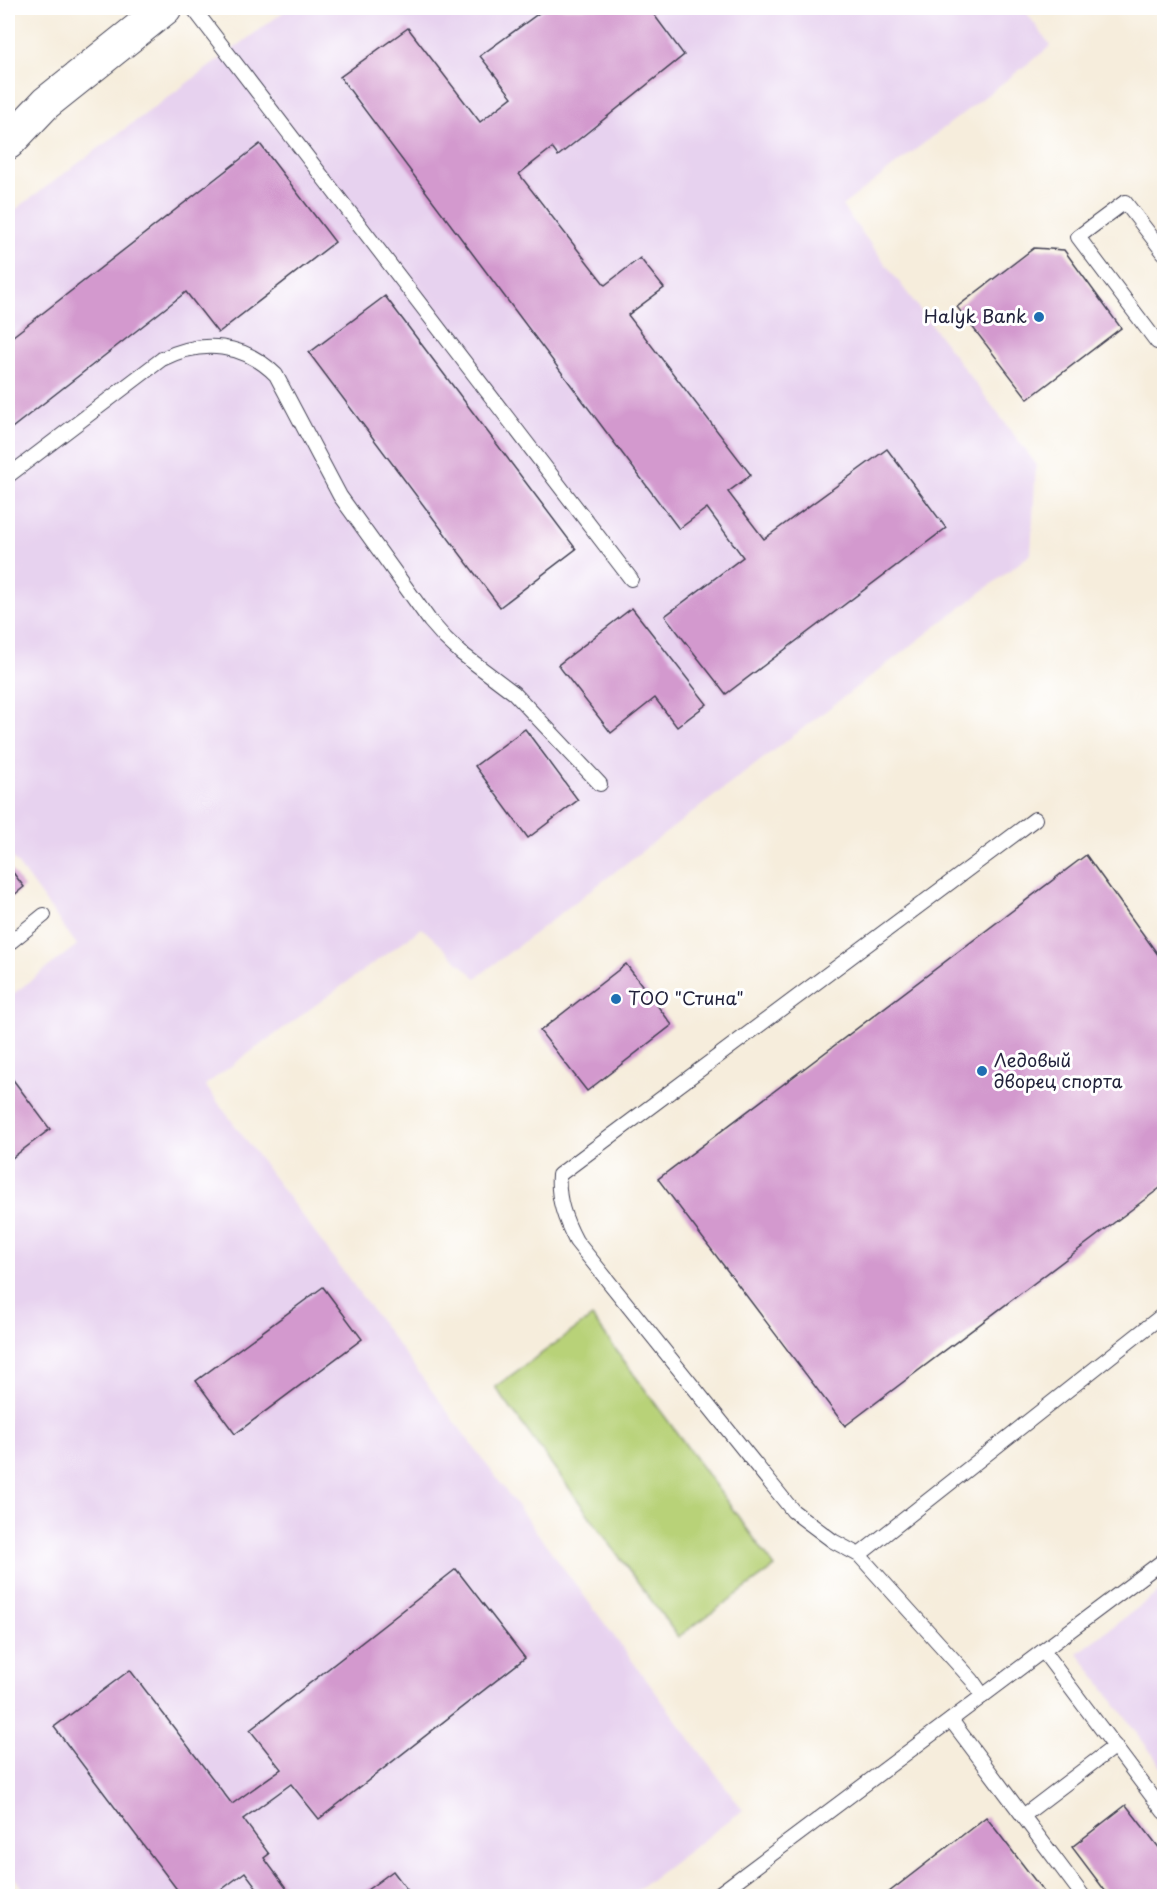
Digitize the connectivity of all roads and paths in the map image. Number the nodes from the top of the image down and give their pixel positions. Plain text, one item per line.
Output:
1 (165, 8) edge
2 (192, 8) edge
3 (8, 143) edge
4 (1164, 253) edge
5 (1164, 336) edge
6 (8, 476) edge
7 (631, 579) dead end
8 (600, 784) dead end
9 (1035, 819) dead end
10 (44, 915) dead end
11 (8, 944) edge
12 (1164, 1314) edge
13 (859, 1555) junction
14 (1164, 1560) edge
15 (1042, 1651) junction
16 (983, 1696) junction
17 (951, 1720) junction
18 (1114, 1746) junction
19 (1164, 1812) edge
20 (1023, 1816) junction
21 (716, 1896) edge
22 (1083, 1896) edge

1 - 3 street
2 - 7 lane
4 - 5 lane
6 - 8 lane
9 - 13 lane
10 - 11 lane
12 - 13 lane
13 - 16 lane
14 - 15 lane
15 - 16 lane
15 - 18 lane
16 - 17 lane
17 - 20 lane
17 - 21 lane
18 - 19 lane
18 - 20 lane
20 - 22 lane

